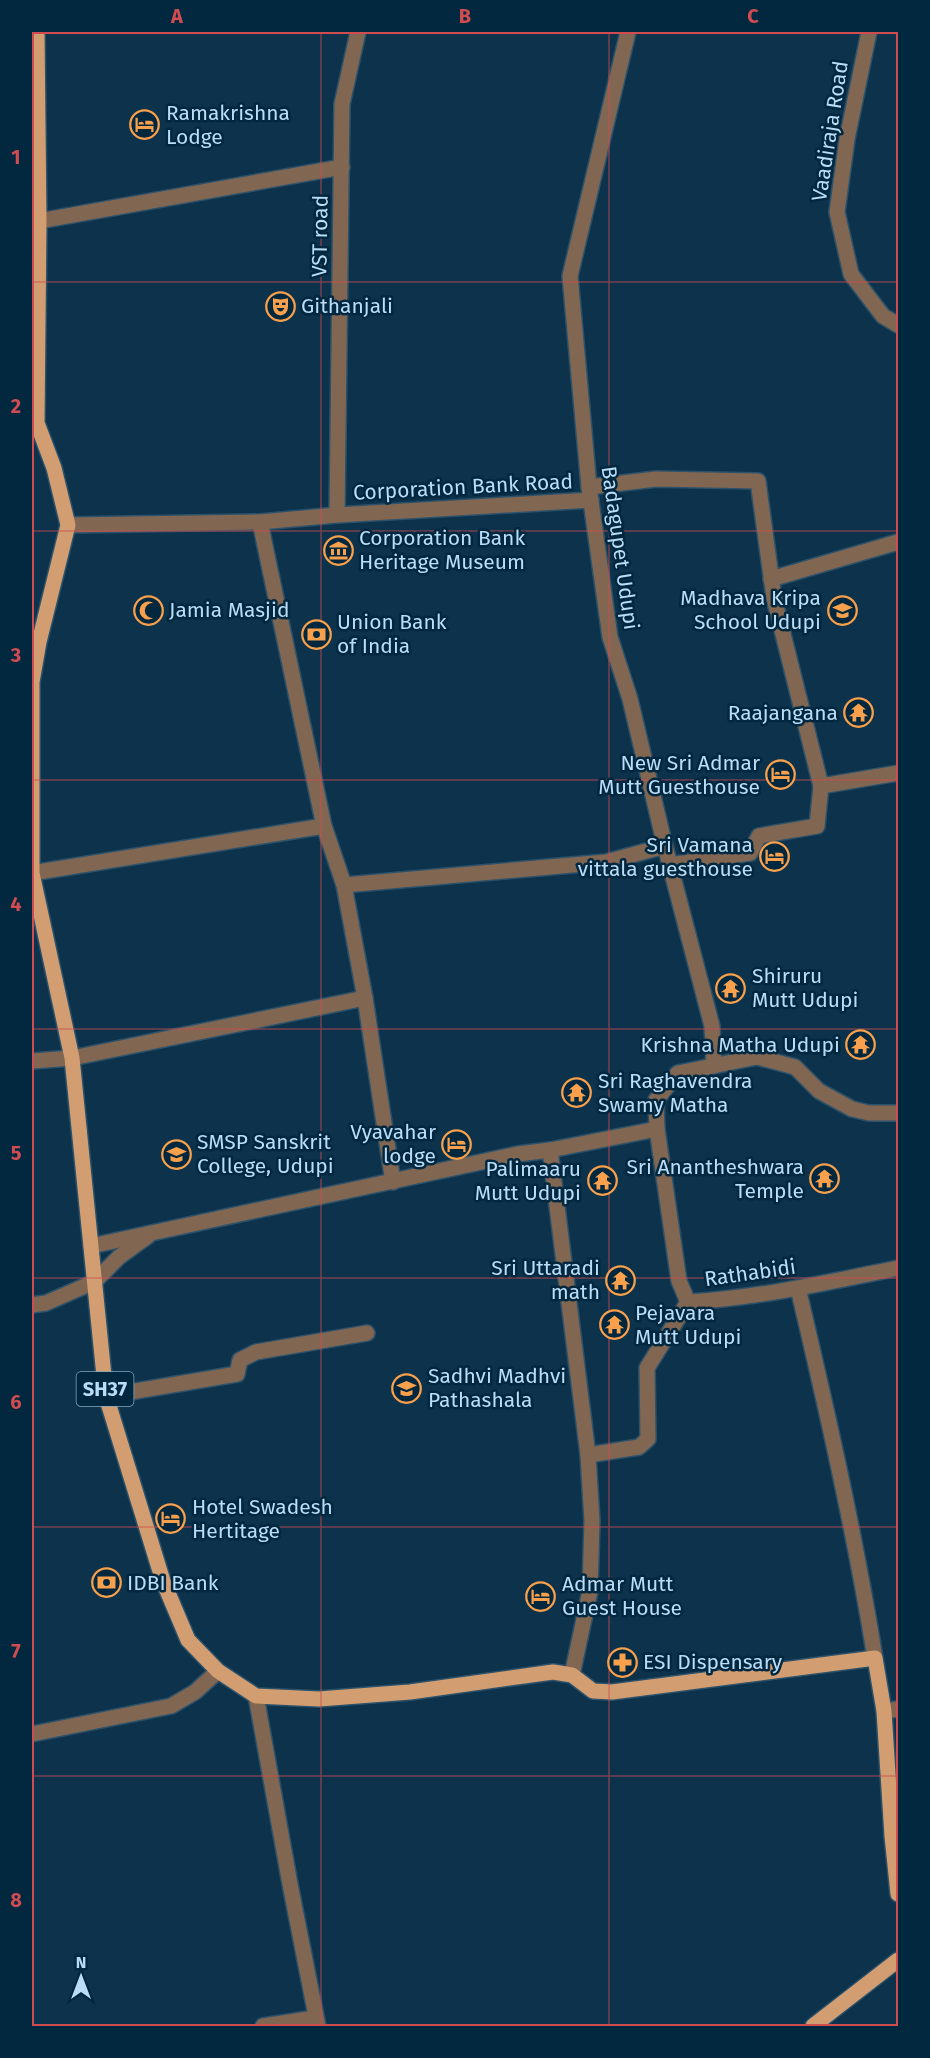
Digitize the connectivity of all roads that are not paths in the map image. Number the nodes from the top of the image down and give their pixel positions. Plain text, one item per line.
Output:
1 (37, 32) edge
2 (358, 32) edge
3 (628, 32) edge
4 (868, 32) edge
5 (342, 167) junction
6 (39, 221) junction
7 (898, 325) edge
8 (34, 424) edge
9 (590, 494) junction
10 (337, 515) junction
11 (260, 522) junction
12 (69, 525) junction
13 (898, 542) edge
14 (771, 579) junction
15 (32, 682) edge
16 (898, 773) edge
17 (821, 786) junction
18 (324, 826) junction
19 (665, 846) junction
20 (670, 866) junction
21 (32, 873) edge
22 (344, 885) junction
23 (365, 998) junction
24 (72, 1058) junction
25 (32, 1061) edge
26 (714, 1066) junction
27 (898, 1113) edge
28 (657, 1129) junction
29 (550, 1150) junction
30 (393, 1182) junction
31 (152, 1233) junction
32 (92, 1246) junction
33 (898, 1268) edge
34 (94, 1281) junction
35 (798, 1288) junction
36 (688, 1302) junction
37 (32, 1305) edge
38 (367, 1333) dead end
39 (106, 1396) junction
40 (588, 1455) junction
41 (875, 1658) junction
42 (218, 1671) junction
43 (572, 1675) junction
44 (256, 1696) junction
45 (891, 1710) edge
46 (32, 1734) edge
47 (898, 1893) edge
48 (898, 1960) edge
49 (317, 2022) edge
50 (264, 2026) edge
51 (813, 2026) edge

1 - 6 main road
2 - 5 street, VST road
3 - 9 street, Badagupet Udupi
4 - 7 street, Vaadiraja Road
5 - 6 street
5 - 10 street, VST road
6 - 8 main road, SH37
8 - 12 main road, SH37
9 - 10 street, Corporation Bank Road
9 - 14 street, Corporation Bank Road
9 - 19 street, Badagupet Udupi
10 - 11 street, Corporation Bank Road
11 - 12 street, Corporation Bank Road
11 - 18 street
12 - 15 main road, SH37
13 - 14 street
14 - 17 street
15 - 21 main road, SH37
16 - 17 street
17 - 20 street
18 - 21 street
18 - 22 street
19 - 20 street, Badagupet Udupi
19 - 22 street
20 - 26 street, Badagupet Udupi
21 - 24 main road, SH37
22 - 23 street
23 - 24 street
23 - 30 street
24 - 25 street
24 - 32 main road, SH37
26 - 27 street, Rathabidi
26 - 28 street, Rathabidi
28 - 29 street
28 - 36 street, Rathabidi
29 - 30 street
29 - 40 street
30 - 31 street
31 - 32 street
31 - 34 street
32 - 34 main road, SH37
33 - 35 street, Rathabidi
34 - 37 street
34 - 39 main road, SH37
35 - 36 street, Rathabidi
35 - 41 street
36 - 40 street
38 - 39 street
39 - 42 main road, SH37
40 - 43 street
41 - 43 main road
41 - 45 main road
42 - 44 main road, SH37
42 - 46 street
43 - 44 main road
44 - 49 street
45 - 47 main road
48 - 51 main road
49 - 50 street

